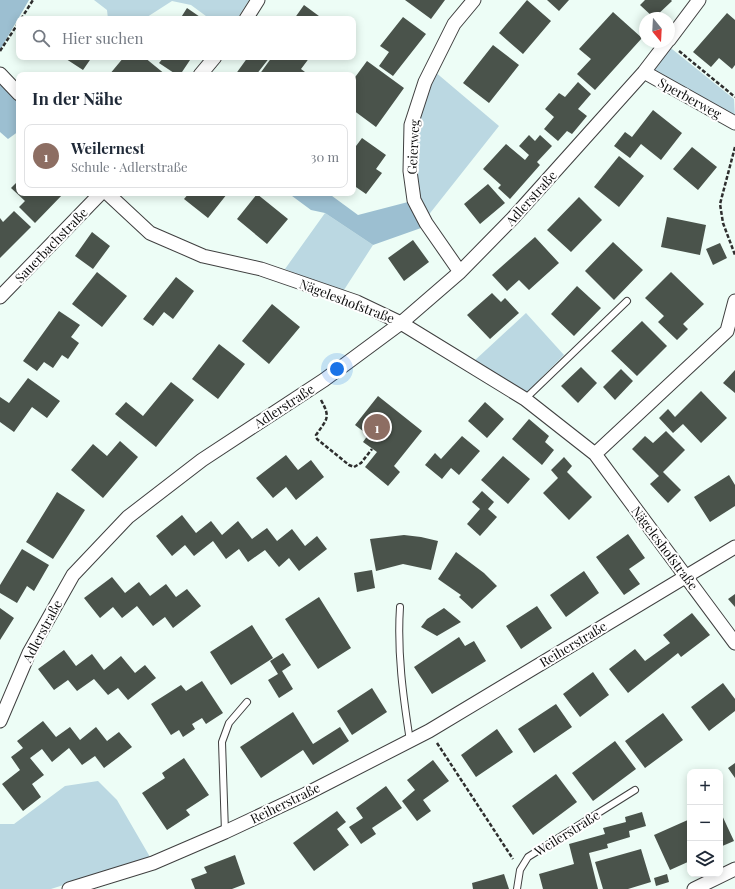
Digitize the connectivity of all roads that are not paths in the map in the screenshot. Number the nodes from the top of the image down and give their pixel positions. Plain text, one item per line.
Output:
1 (258, 0) edge
2 (474, 0) edge
3 (699, 0) edge
4 (248, 16) edge
5 (675, 36) edge
6 (666, 48) edge
7 (212, 60) edge
8 (202, 72) edge
9 (644, 72) junction
10 (0, 74) edge
11 (16, 91) edge
12 (735, 123) edge
13 (98, 196) edge
14 (109, 196) edge
15 (460, 272) junction
16 (0, 297) edge
17 (627, 301) dead end
18 (735, 301) edge
19 (402, 323) junction
20 (525, 399) junction
21 (595, 454) junction
22 (735, 547) edge
23 (686, 576) junction
24 (400, 607) dead end
25 (735, 643) edge
26 (247, 702) dead end
27 (0, 721) edge
28 (410, 741) junction
29 (635, 790) dead end
30 (225, 832) junction
31 (735, 869) edge
32 (69, 889) edge
33 (517, 889) edge
34 (694, 889) edge

1 - 4 street
2 - 15 street, Geierweg
3 - 5 street, Adlerstraße
6 - 9 street, Adlerstraße
7 - 8 street
9 - 12 street, Sperberweg
9 - 15 street, Adlerstraße
10 - 11 street
13 - 16 street, Sauerbachstraße
14 - 19 street, Nägeleshofstraße
15 - 19 street, Adlerstraße
17 - 20 lane
18 - 21 street
19 - 20 street, Nägeleshofstraße
19 - 27 street, Adlerstraße
20 - 21 street, Nägeleshofstraße
21 - 23 street, Nägeleshofstraße
22 - 23 street, Reiherstraße
23 - 25 street, Nägeleshofstraße
23 - 28 street, Reiherstraße
24 - 28 lane
26 - 30 lane
28 - 30 street, Reiherstraße
29 - 33 lane, Weilerstraße
30 - 32 street, Reiherstraße
31 - 34 street

